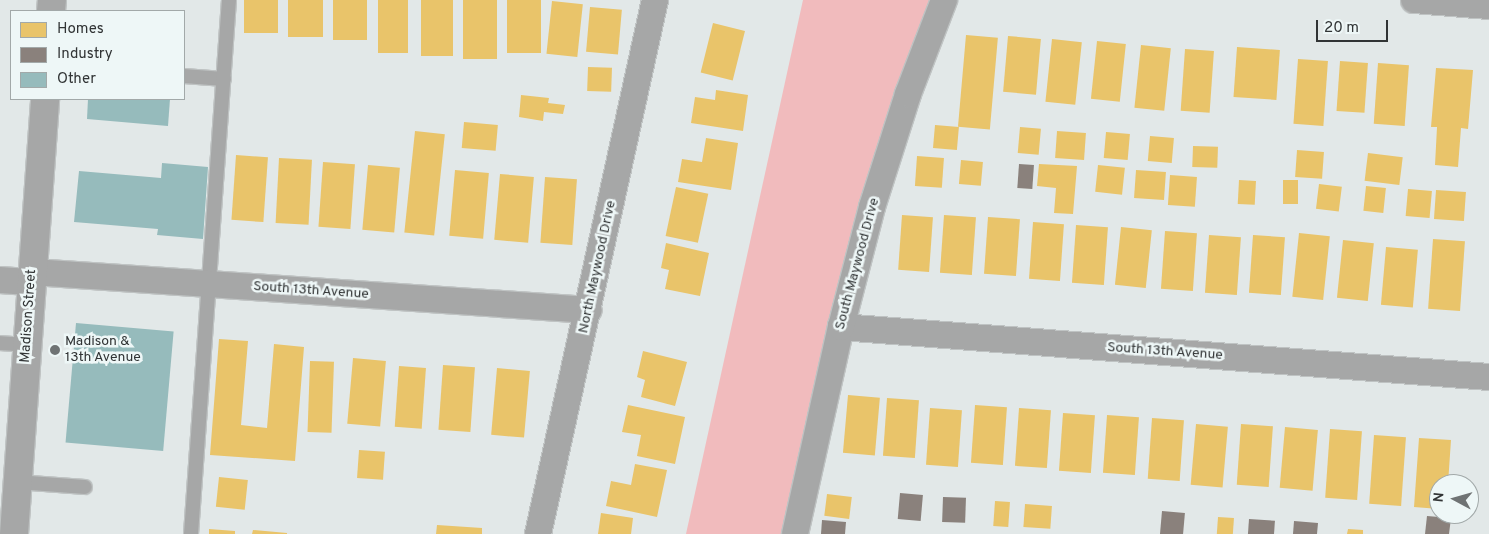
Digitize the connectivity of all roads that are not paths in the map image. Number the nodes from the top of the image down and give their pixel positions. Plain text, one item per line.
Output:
1 (229, 0) edge
2 (655, 0) edge
3 (944, 0) edge
4 (1414, 0) edge
5 (1489, 6) edge
6 (185, 76) edge
7 (224, 79) junction
8 (45, 100) edge
9 (32, 277) junction
10 (0, 280) edge
11 (209, 284) junction
12 (589, 310) junction
13 (841, 327) junction
14 (0, 343) edge
15 (27, 344) junction
16 (1489, 377) edge
17 (17, 482) junction
18 (85, 487) dead end
19 (14, 534) edge
20 (191, 534) edge
21 (538, 534) edge
22 (795, 534) edge

1 - 7 lane
2 - 12 street, North Maywood Drive
3 - 13 street, South Maywood Drive
4 - 5 street
6 - 7 lane
7 - 11 lane
8 - 9 main road, Madison Street
9 - 10 street, South 13th Avenue
9 - 11 street, South 13th Avenue
9 - 15 main road, Madison Street
11 - 12 street, South 13th Avenue
11 - 20 lane
12 - 21 street, North Maywood Drive
13 - 16 street, South 13th Avenue
13 - 22 street, South Maywood Drive
14 - 15 lane
15 - 17 main road, Madison Street
17 - 18 lane
17 - 19 main road, Madison Street

